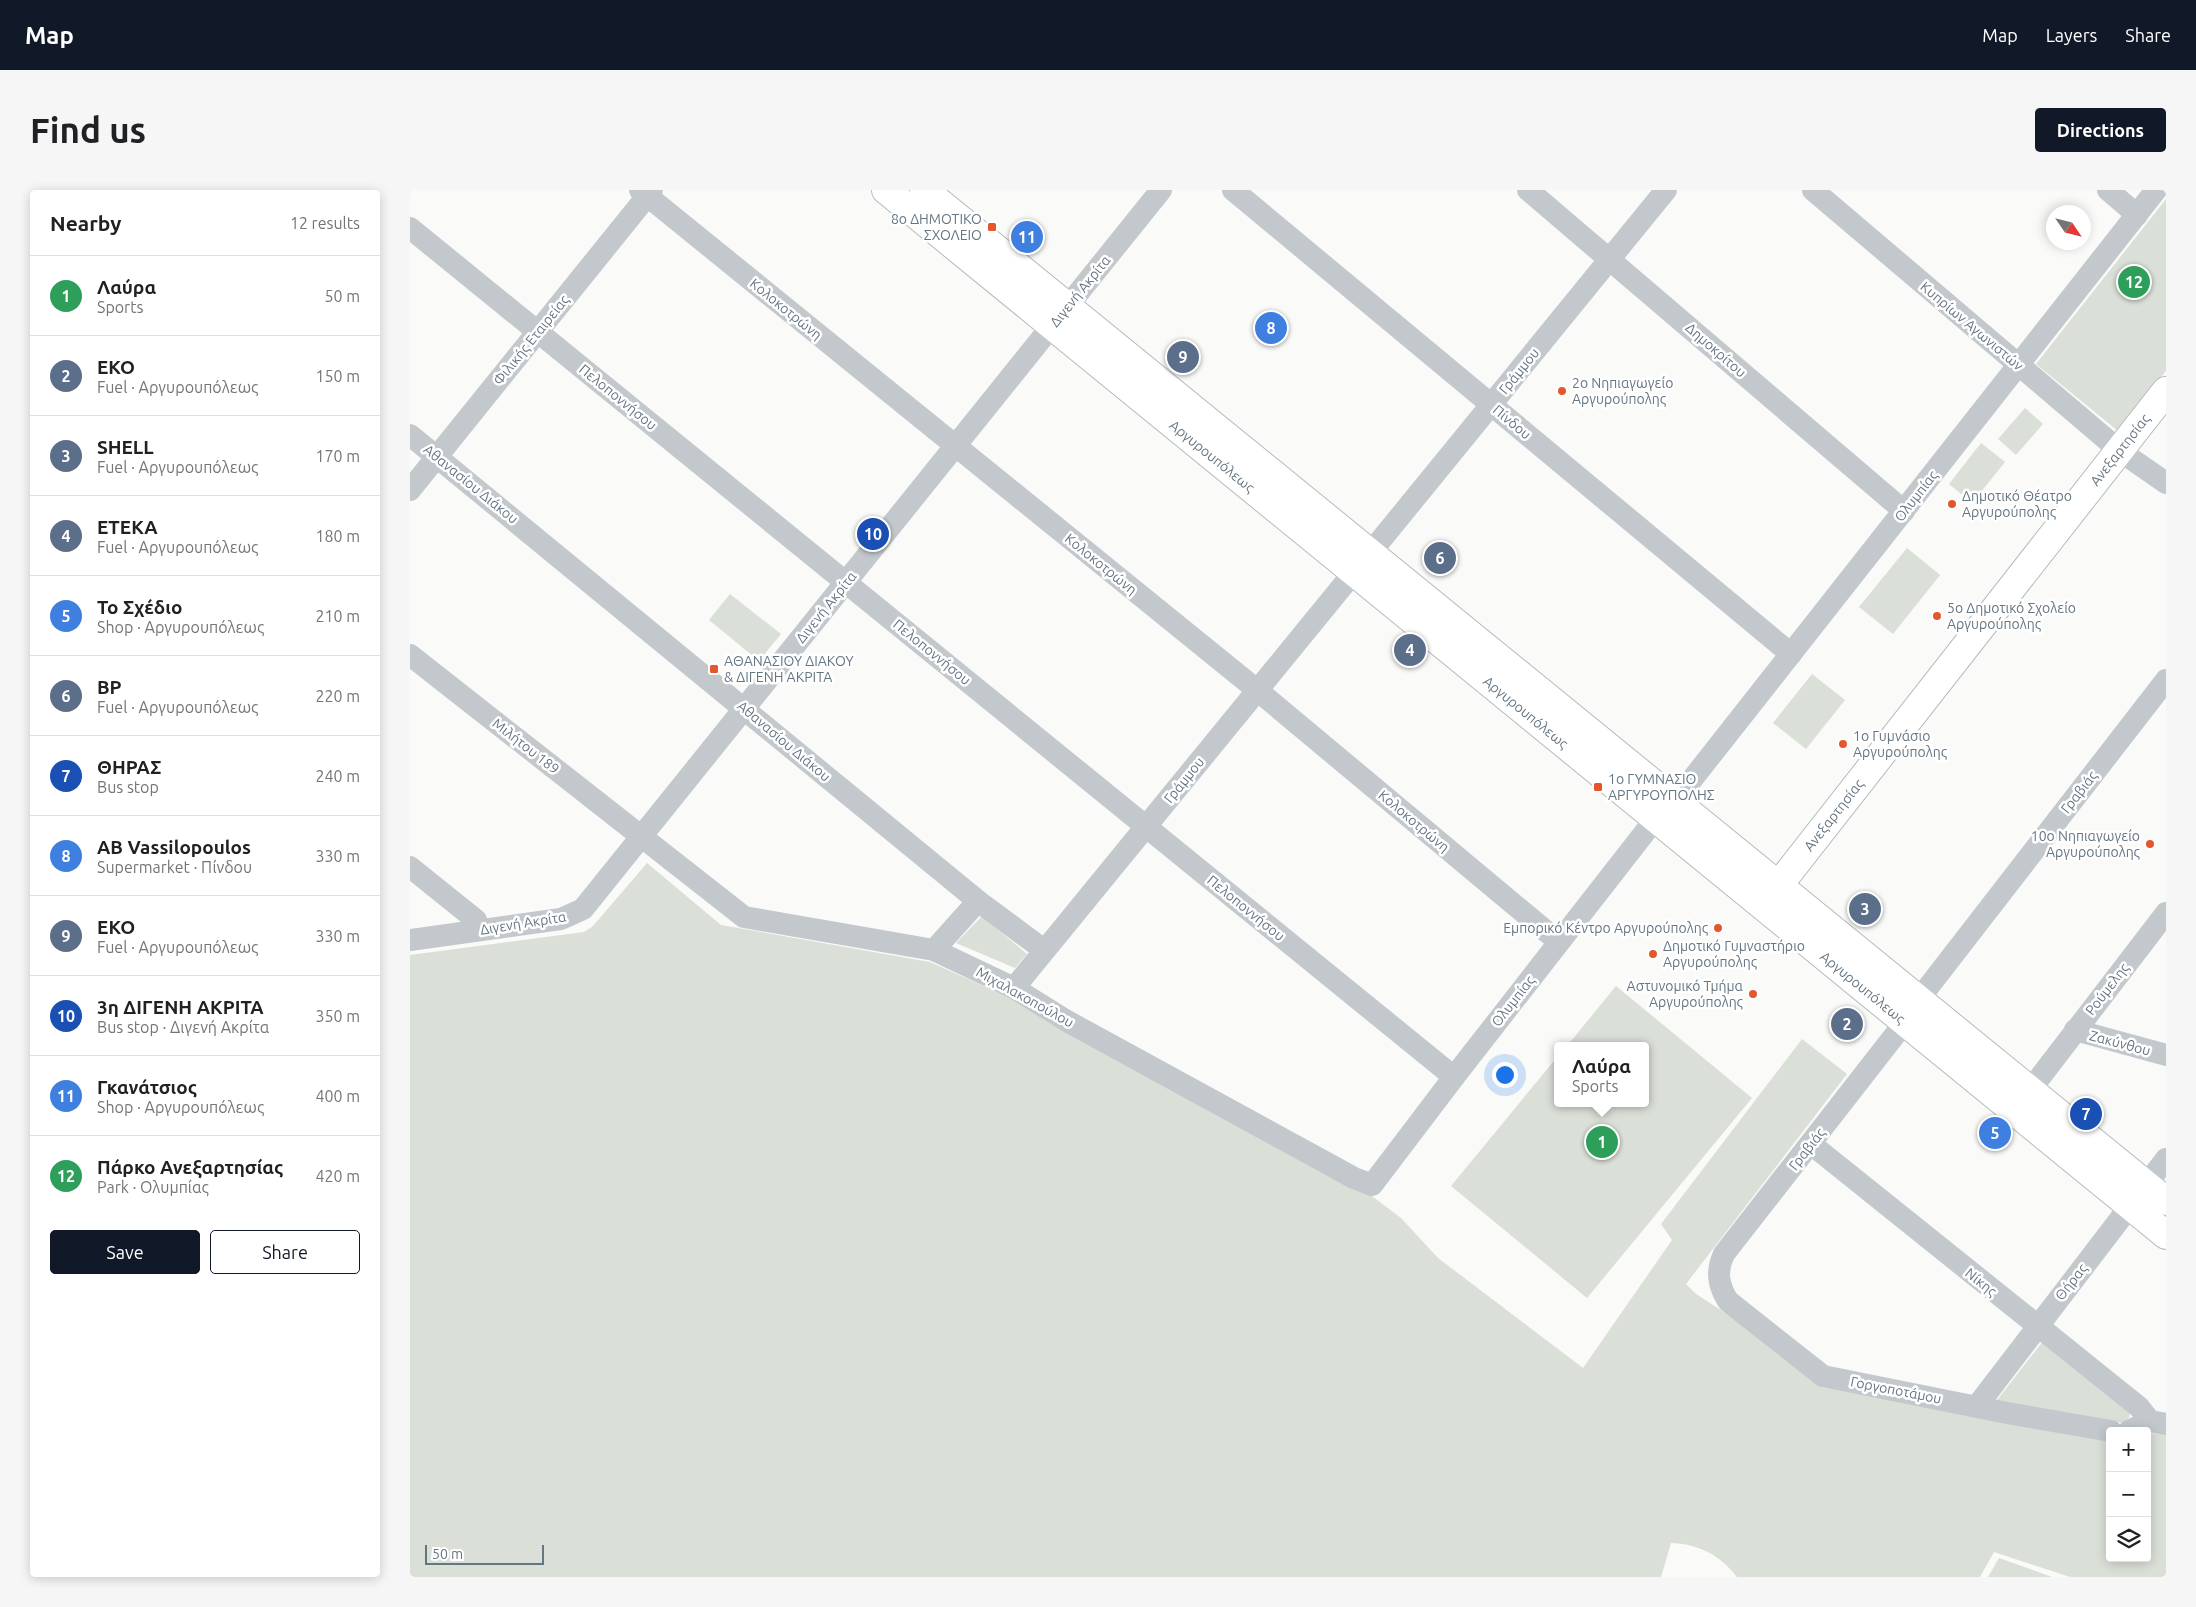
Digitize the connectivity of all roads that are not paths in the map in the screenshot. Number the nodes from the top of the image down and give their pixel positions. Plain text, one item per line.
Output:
1 (886, 190) edge
2 (924, 190) edge
3 (1161, 190) edge
4 (1179, 190) edge
5 (1233, 190) edge
6 (1528, 190) edge
7 (1666, 190) edge
8 (1813, 190) edge
9 (2108, 190) edge
10 (2156, 190) edge
11 (646, 192) edge
12 (2137, 215) junction
13 (410, 228) edge
14 (1610, 259) junction
15 (1065, 320) junction
16 (538, 331) junction
17 (2018, 365) junction
18 (2166, 391) edge
19 (1491, 405) junction
20 (2166, 418) edge
21 (410, 435) edge
22 (960, 450) junction
23 (437, 456) junction
24 (2127, 456) junction
25 (2166, 483) edge
26 (410, 490) edge
27 (1904, 511) junction
28 (1362, 562) junction
29 (852, 587) junction
30 (1791, 654) junction
31 (410, 655) edge
32 (2166, 680) edge
33 (1256, 690) junction
34 (750, 713) junction
35 (1666, 810) junction
36 (1146, 826) junction
37 (648, 841) junction
38 (410, 867) edge
39 (978, 901) junction
40 (1778, 901) junction
41 (2166, 913) edge
42 (480, 930) junction
43 (410, 940) edge
44 (1559, 942) junction
45 (934, 950) junction
46 (1044, 950) junction
47 (1014, 988) junction
48 (1919, 999) junction
49 (1905, 1022) junction
50 (2075, 1030) junction
51 (2166, 1056) edge
52 (1454, 1076) junction
53 (2031, 1089) junction
54 (1811, 1144) junction
55 (2166, 1159) edge
56 (1372, 1185) joint
57 (2156, 1193) edge
58 (2130, 1206) junction
59 (2166, 1235) edge
60 (1719, 1279) joint
61 (2037, 1326) junction
62 (1977, 1406) junction
63 (2158, 1422) edge
64 (2142, 1427) edge
65 (2106, 1430) edge

1 - 15 main road, Αργυρουπόλεως
2 - 15 main road, Αργυρουπόλεως
3 - 15 street, Διγενή Ακρίτα
4 - 15 street, Διγενή Ακρίτα
5 - 19 street, Πίνδου
6 - 14 street, Δημοκρίτου
7 - 14 street, Γράμμου
8 - 17 street, Κυπρίων Αγωνιστών
9 - 12 street
10 - 12 street, Ολυμπίας
11 - 16 street, Φιλικής Εταιρείας
11 - 22 street, Κολοκοτρώνη
12 - 17 street, Ολυμπίας
13 - 16 street, Πελοποννήσου
14 - 19 street, Γράμμου
14 - 27 street, Δημοκρίτου
15 - 22 street, Διγενή Ακρίτα
15 - 28 main road, Αργυρουπόλεως
16 - 23 street, Φιλικής Εταιρείας
16 - 29 street, Πελοποννήσου
17 - 24 street, Κυπρίων Αγωνιστών
17 - 27 street, Ολυμπίας
18 - 24 main road, Ανεξαρτησίας
19 - 28 street, Γράμμου
19 - 30 street, Πίνδου
20 - 24 main road, Ανεξαρτησίας
21 - 23 street, Αθανασίου Διάκου
22 - 29 street, Διγενή Ακρίτα
22 - 33 street, Κολοκοτρώνη
23 - 26 street, Φιλικής Εταιρείας
23 - 34 street, Αθανασίου Διάκου
24 - 25 street, Κυπρίων Αγωνιστών
24 - 40 main road, Ανεξαρτησίας
27 - 30 street, Ολυμπίας
28 - 33 street, Γράμμου
28 - 35 main road, Αργυρουπόλεως
29 - 34 street, Διγενή Ακρίτα
29 - 36 street, Πελοποννήσου
30 - 35 street, Ολυμπίας
31 - 37 street, Μιλήτου 189
32 - 48 street, Γραβιάς
33 - 36 street, Γράμμου
33 - 44 street, Κολοκοτρώνη
34 - 37 street, Διγενή Ακρίτα
34 - 39 street, Αθανασίου Διάκου
35 - 40 main road, Αργυρουπόλεως
35 - 44 street, Ολυμπίας
36 - 46 street, Γράμμου
36 - 52 street, Πελοποννήσου
37 - 42 street, Διγενή Ακρίτα
37 - 45 street, Μιχαλακοπούλου
38 - 42 street
39 - 45 street
39 - 46 street, Αθανασίου Διάκου
40 - 48 main road, Αργυρουπόλεως
40 - 49 main road, Αργυρουπόλεως
41 - 50 street, Ρούμελης
42 - 43 street, Διγενή Ακρίτα
44 - 52 street, Ολυμπίας
45 - 47 street, Μιχαλακοπούλου
46 - 47 street, Γράμμου
47 - 56 street, Μιχαλακοπούλου
48 - 53 main road, Αργυρουπόλεως
49 - 54 street, Γραβιάς
49 - 58 main road, Αργυρουπόλεως
50 - 51 street, Ζακύνθου
50 - 53 street, Ρούμελης
52 - 56 street, Ολυμπίας
53 - 57 main road, Αργυρουπόλεως
54 - 60 street, Γραβιάς
54 - 61 street, Νίκης
55 - 57 street, Θήρας
57 - 58 street, Θήρας
58 - 59 main road, Αργυρουπόλεως
58 - 61 street, Θήρας
60 - 62 street, Γοργοποτάμου
61 - 62 street, Θήρας
61 - 63 street, Νίκης
62 - 65 street, Γοργοποτάμου
63 - 64 street

